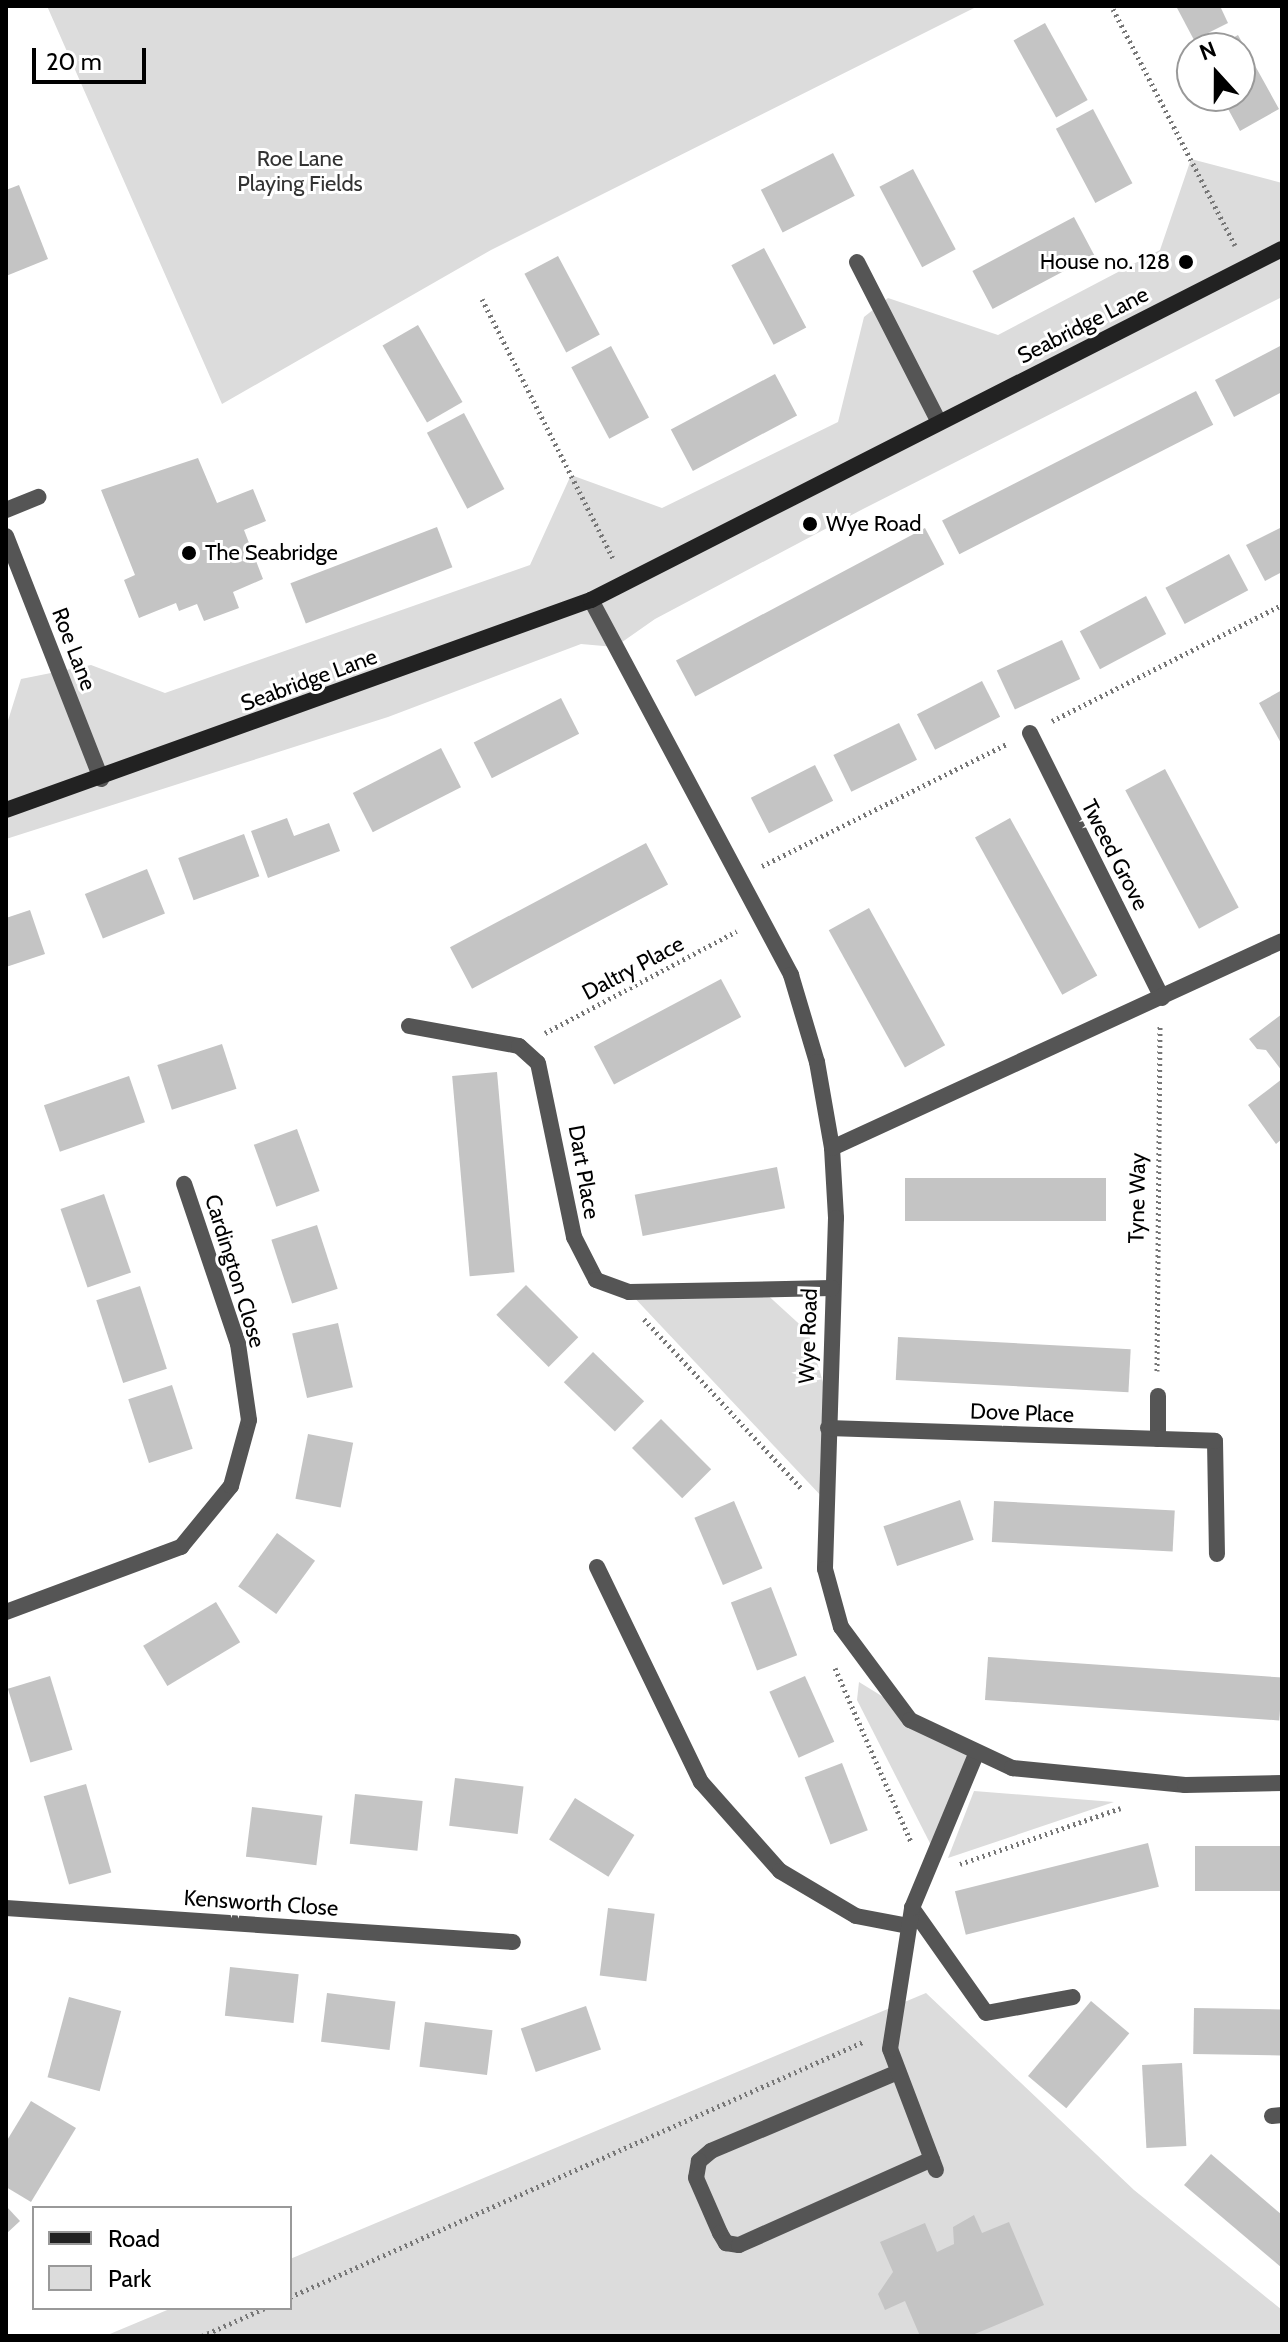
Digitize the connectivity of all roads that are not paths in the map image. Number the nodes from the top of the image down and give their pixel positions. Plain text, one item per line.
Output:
1 (1282, 249) edge
2 (857, 262) dead end
3 (939, 422) junction
4 (38, 497) dead end
5 (6, 510) edge
6 (6, 536) edge
7 (591, 600) junction
8 (1030, 733) dead end
9 (101, 779) junction
10 (6, 810) edge
11 (1282, 941) edge
12 (1158, 1000) junction
13 (409, 1026) dead end
14 (832, 1148) junction
15 (184, 1184) dead end
16 (832, 1288) junction
17 (1158, 1396) road end
18 (828, 1428) junction
19 (1158, 1439) junction
20 (1217, 1554) dead end
21 (597, 1567) dead end
22 (6, 1612) edge
23 (976, 1754) junction
24 (1282, 1783) edge
25 (6, 1908) edge
26 (912, 1908) junction
27 (909, 1926) junction
28 (513, 1942) dead end
29 (1073, 1997) dead end
30 (898, 2072) junction

1 - 3 street, Seabridge Lane
2 - 3 street
3 - 7 street, Seabridge Lane
4 - 5 street
6 - 9 street, Roe Lane
7 - 9 street, Seabridge Lane
7 - 14 street, Wye Road
8 - 12 street, Tweed Grove
9 - 10 street, Seabridge Lane
11 - 12 street
12 - 14 street
13 - 16 street, Dart Place
14 - 16 street, Wye Road
15 - 22 street, Cardington Close
16 - 18 street, Wye Road
17 - 19 street
18 - 19 street, Dove Place
18 - 23 street, Wye Road
19 - 20 street, Dove Place
21 - 27 street
23 - 24 street, Wye Road
23 - 26 street
25 - 28 street, Kensworth Close
26 - 27 street
26 - 29 street
27 - 30 street
30 - 30 street

